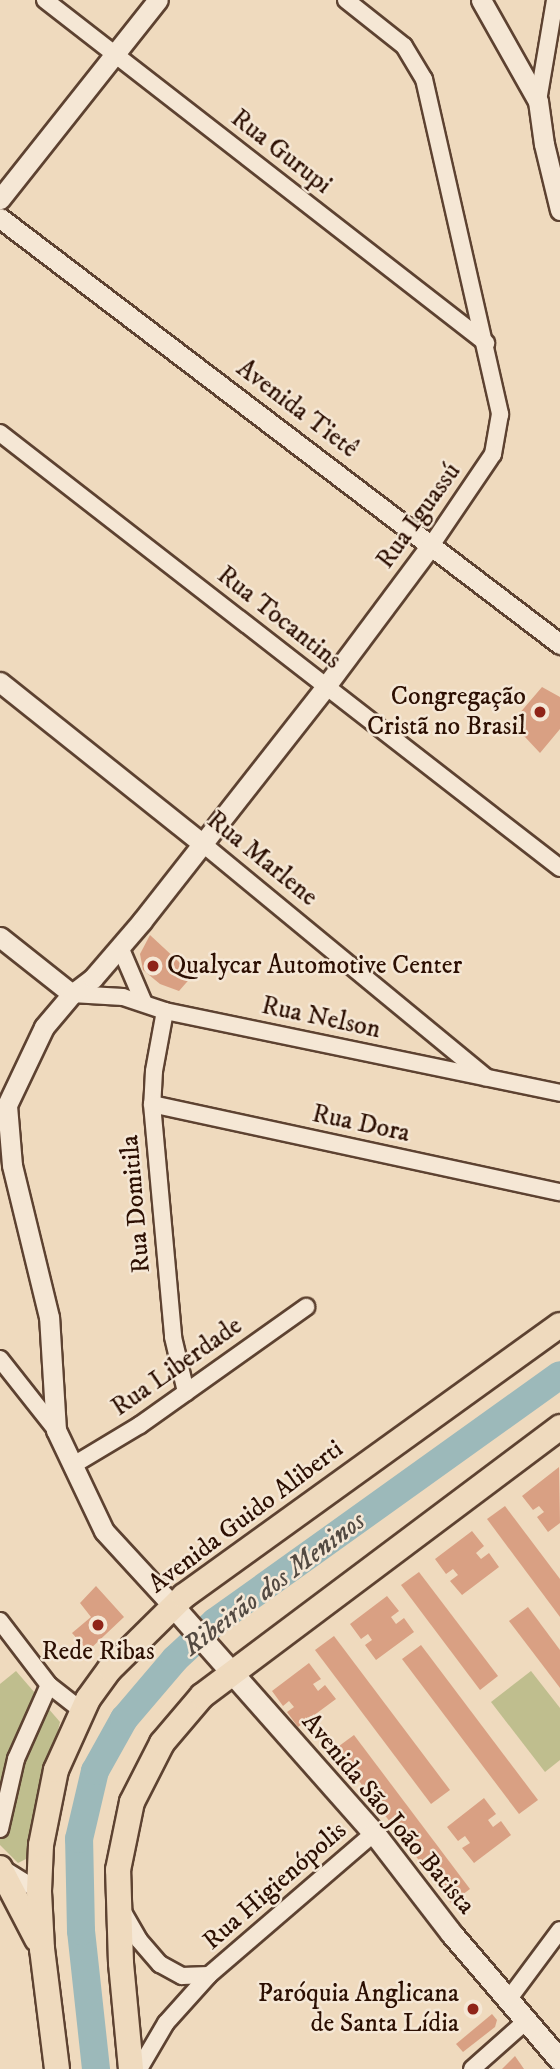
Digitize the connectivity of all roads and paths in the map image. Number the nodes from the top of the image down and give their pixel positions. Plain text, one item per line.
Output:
1 (45, 0) edge
2 (158, 0) edge
3 (346, 0) edge
4 (481, 0) edge
5 (555, 0) edge
6 (114, 54) junction
7 (538, 101) junction
8 (0, 199) edge
9 (560, 210) edge
10 (0, 218) edge
11 (486, 343) junction
12 (0, 433) edge
13 (432, 544) junction
14 (560, 644) edge
15 (0, 682) edge
16 (326, 686) junction
17 (204, 844) junction
18 (560, 868) edge
19 (0, 937) edge
20 (120, 947) junction
21 (72, 994) junction
22 (144, 1003) junction
23 (165, 1011) junction
24 (488, 1079) junction
25 (560, 1093) edge
26 (152, 1104) junction
27 (560, 1192) edge
28 (306, 1307) dead end
29 (560, 1325) edge
30 (0, 1359) edge
31 (186, 1392) junction
32 (560, 1427) edge
33 (56, 1430) junction
34 (75, 1464) junction
35 (177, 1612) junction
36 (0, 1621) edge
37 (225, 1668) junction
38 (49, 1685) junction
39 (81, 1710) junction
40 (0, 1829) edge
41 (374, 1833) junction
42 (0, 1867) edge
43 (39, 1891) junction
44 (120, 1907) junction
45 (560, 1930) edge
46 (42, 1949) junction
47 (209, 1975) junction
48 (508, 2000) junction
49 (526, 2021) junction
50 (560, 2060) edge
51 (57, 2069) edge
52 (131, 2069) edge
53 (139, 2069) edge
54 (472, 2069) edge

1 - 6 street, Rua Gurupi
2 - 6 street
3 - 11 street, Rua Iguassú
4 - 7 street
5 - 7 street
6 - 8 street
6 - 11 street, Rua Gurupi
7 - 9 street
10 - 13 street, Avenida Tietê
11 - 13 street, Rua Iguassú
12 - 16 street, Rua Tocantins
13 - 14 street, Avenida Tietê
13 - 16 street, Rua Iguassú
15 - 17 street, Rua Marlene
16 - 17 street, Rua Iguassú
16 - 18 street, Rua Tocantins
17 - 20 street, Rua Iguassú
17 - 24 street, Rua Marlene
19 - 21 street
20 - 21 street, Rua Iguassú
20 - 22 street
21 - 22 street, Rua Nelson
21 - 33 street, Rua Iguassú
22 - 23 street, Rua Nelson
23 - 24 street, Rua Nelson
23 - 26 street, Rua Domitila
24 - 25 street, Rua Nelson
26 - 27 street, Rua Dora
26 - 31 street, Rua Domitila
28 - 31 street, Rua Liberdade
29 - 35 main road, Avenida Guido Aliberti
30 - 33 street
31 - 34 street, Rua Liberdade
32 - 37 main road
33 - 34 street
34 - 35 street
35 - 37 main road, Avenida São João Batista
35 - 39 main road, Avenida Guido Aliberti
36 - 38 street
37 - 41 main road, Avenida São João Batista
37 - 44 main road
38 - 39 street
38 - 40 street
39 - 43 main road, Avenida Guido Aliberti
41 - 47 street, Rua Higienópolis
41 - 48 main road, Avenida São João Batista
42 - 43 street
42 - 46 main road
43 - 46 main road, Avenida Guido Aliberti
44 - 47 street, Rua Higienópolis
44 - 52 main road
45 - 48 street
46 - 51 main road, Avenida Guido Aliberti
47 - 53 street, Rua Higienópolis
48 - 49 main road, Avenida São João Batista
49 - 50 main road, Avenida São João Batista
49 - 54 street

